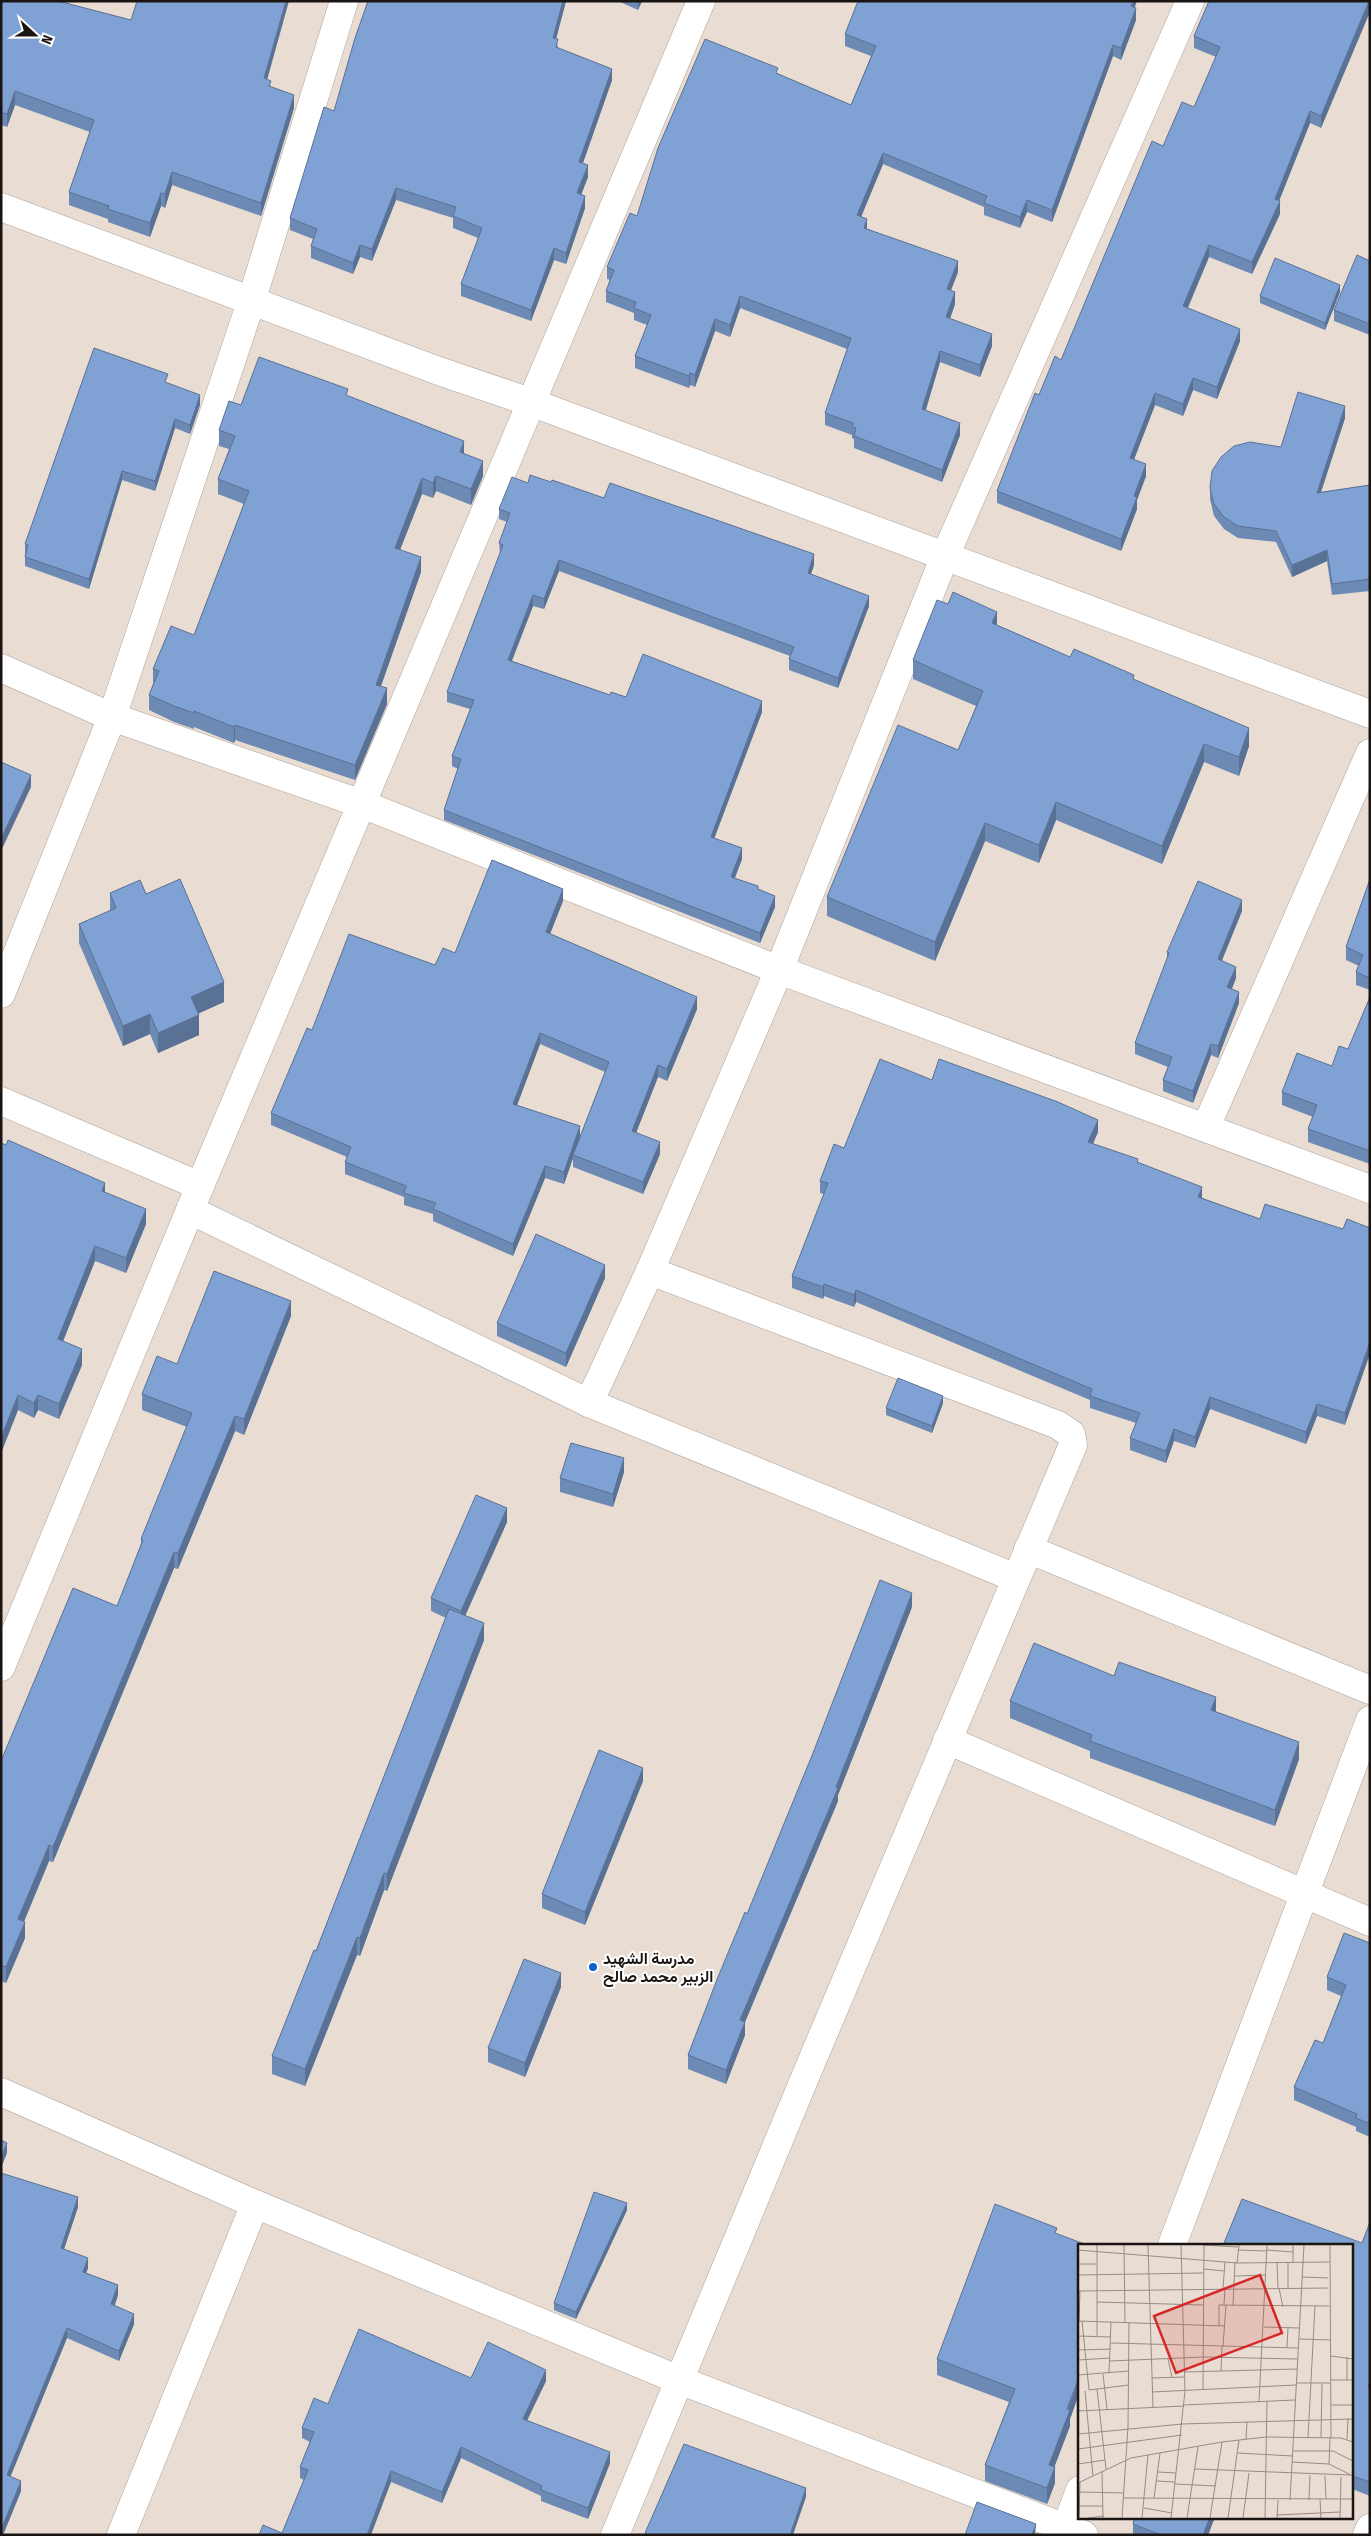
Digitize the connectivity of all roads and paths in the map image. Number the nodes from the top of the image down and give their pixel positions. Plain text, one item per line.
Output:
1 (344, 1) edge
2 (702, 1) edge
3 (1190, 1) edge
4 (1, 207) edge
5 (251, 302) junction
6 (530, 402) junction
7 (945, 556) junction
8 (1, 668) edge
9 (1370, 714) edge
10 (112, 717) junction
11 (1370, 753) edge
12 (362, 804) junction
13 (779, 970) junction
14 (1, 994) edge
15 (1, 1101) edge
16 (1206, 1127) junction
17 (1370, 1189) edge
18 (195, 1198) junction
19 (650, 1271) junction
20 (589, 1403) junction
21 (1028, 1549) junction
22 (1016, 1578) junction
23 (1, 1667) edge
24 (1370, 1690) edge
25 (1370, 1720) edge
26 (947, 1740) junction
27 (1305, 1894) junction
28 (1370, 1922) edge
29 (1, 2092) edge
30 (255, 2204) junction
31 (1172, 2244) edge
32 (679, 2380) junction
33 (1078, 2499) edge
34 (1370, 2528) edge
35 (1071, 2532) edge
36 (121, 2535) edge
37 (615, 2535) edge
38 (1367, 2535) edge

1 - 5 street
2 - 6 street
3 - 7 street
4 - 5 street
5 - 6 street
5 - 10 street
6 - 7 street
6 - 12 street
7 - 9 street
7 - 13 street
8 - 10 street
10 - 12 street
10 - 14 street
11 - 16 street
12 - 13 street
12 - 18 street
13 - 16 street
13 - 19 street
15 - 18 street
16 - 17 street
18 - 20 street
18 - 23 street
19 - 20 street
19 - 21 street
20 - 22 street
21 - 22 street
21 - 24 street
22 - 26 street
25 - 27 street
26 - 27 street
26 - 32 street
27 - 28 street
27 - 31 street
29 - 30 street
30 - 32 street
30 - 36 street
32 - 35 street
32 - 37 street
33 - 35 street
34 - 38 street

